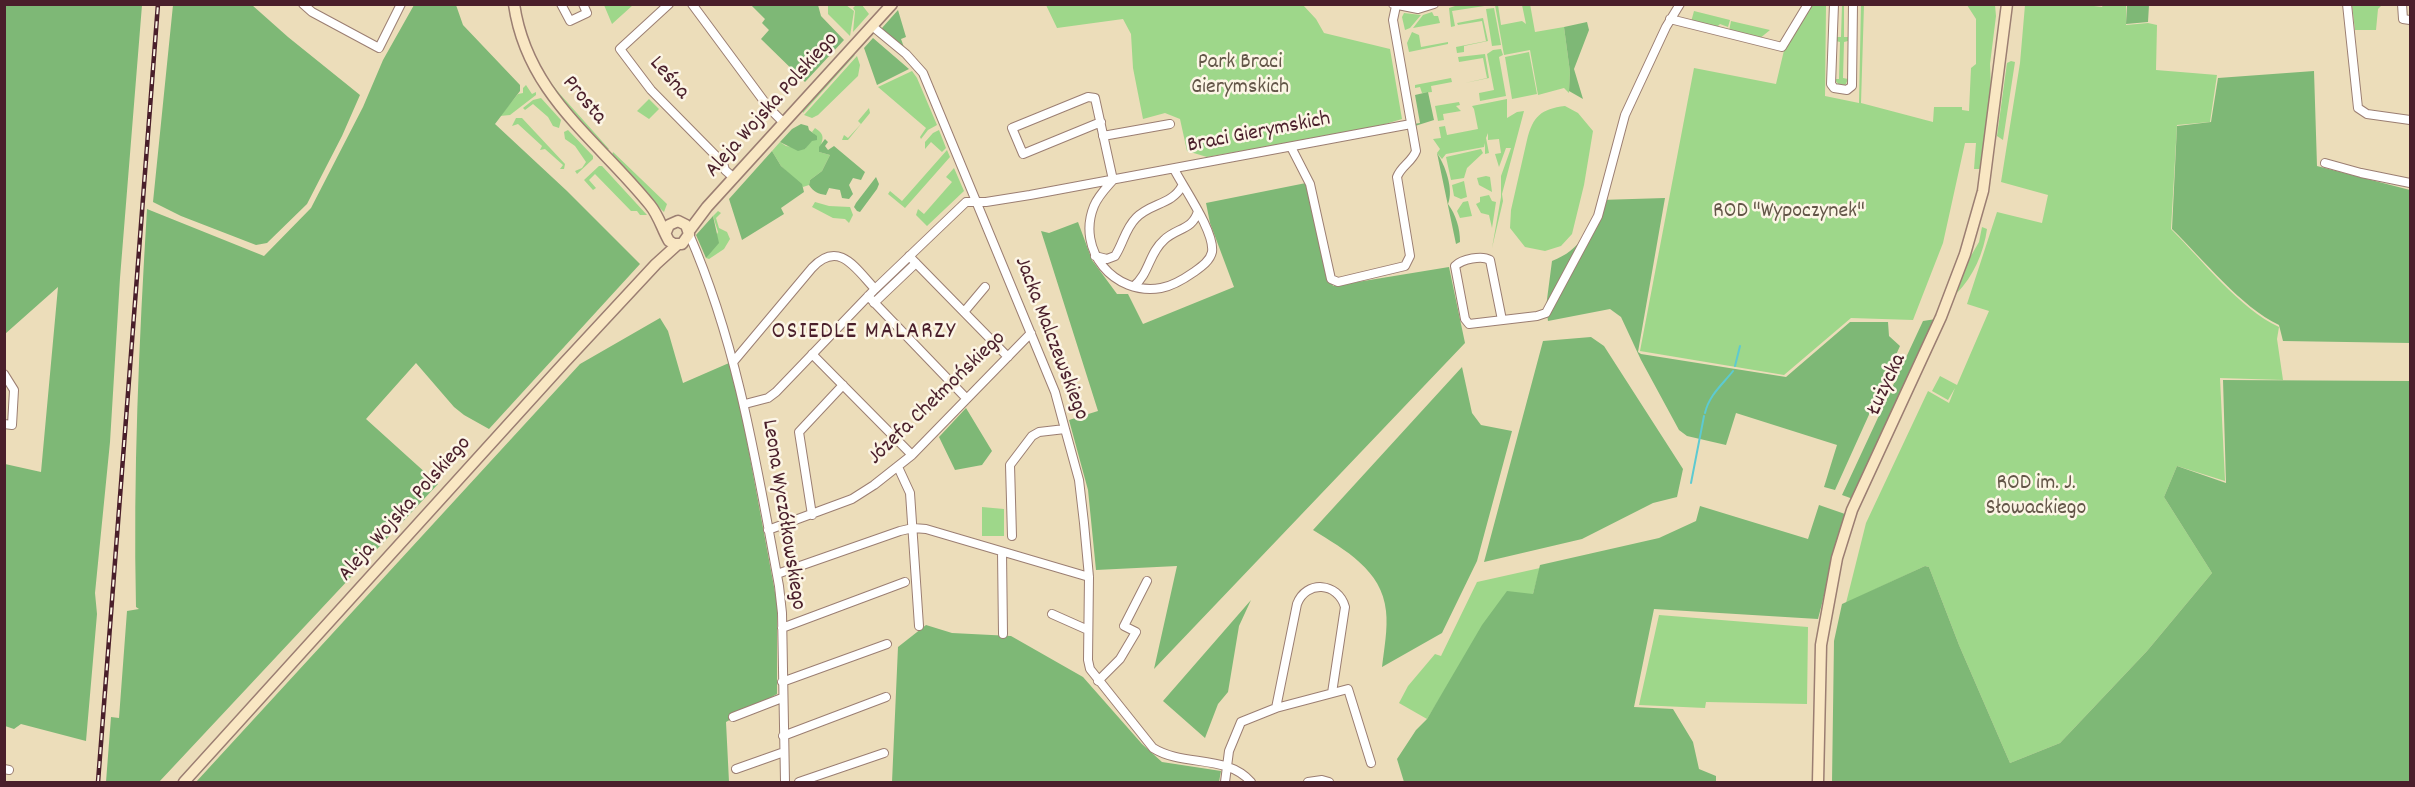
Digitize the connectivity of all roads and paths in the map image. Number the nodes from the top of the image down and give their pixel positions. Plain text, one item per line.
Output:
1 (303, 4) edge
2 (401, 4) edge
3 (514, 4) edge
4 (561, 4) edge
5 (583, 4) edge
6 (669, 4) edge
7 (692, 4) edge
8 (892, 4) edge
9 (1434, 4) edge
10 (1680, 4) edge
11 (1808, 4) edge
12 (1834, 4) edge
13 (1852, 4) edge
14 (2007, 4) edge
15 (2347, 4) edge
16 (2402, 4) edge
17 (1394, 5) edge
18 (1670, 19) junction
19 (2410, 20) edge
20 (872, 26) junction
21 (2410, 120) edge
22 (1101, 122) junction
23 (784, 123) junction
24 (1170, 124) dead end
25 (1411, 124) junction
26 (1103, 136) junction
27 (1291, 147) junction
28 (2325, 163) dead end
29 (1173, 169) junction
30 (734, 178) junction
31 (1113, 180) junction
32 (2410, 183) edge
33 (1085, 185) junction
34 (1182, 186) junction
35 (977, 202) junction
36 (1097, 202) junction
37 (651, 206) junction
38 (707, 207) junction
39 (1198, 210) junction
40 (678, 221) junction
41 (666, 235) junction
42 (684, 238) junction
43 (909, 256) junction
44 (1095, 256) junction
45 (916, 263) junction
46 (656, 264) junction
47 (985, 286) dead end
48 (1134, 286) junction
49 (875, 289) junction
50 (868, 296) junction
51 (874, 303) junction
52 (964, 312) junction
53 (1502, 320) junction
54 (1031, 333) junction
55 (812, 354) junction
56 (1008, 357) junction
57 (734, 361) junction
58 (4, 374) edge
59 (843, 385) junction
60 (966, 398) junction
61 (745, 405) junction
62 (4, 424) edge
63 (1065, 429) junction
64 (912, 455) junction
65 (898, 467) junction
66 (812, 514) junction
67 (913, 528) junction
68 (768, 531) junction
69 (1012, 536) dead end
70 (1002, 552) junction
71 (777, 574) junction
72 (1089, 577) junction
73 (1147, 581) dead end
74 (904, 582) dead end
75 (1052, 614) dead end
76 (919, 626) dead end
77 (782, 628) junction
78 (1088, 630) junction
79 (1003, 634) dead end
80 (887, 644) dead end
81 (1098, 681) junction
82 (782, 682) junction
83 (1332, 693) junction
84 (886, 697) dead end
85 (782, 698) junction
86 (1275, 708) junction
87 (733, 717) dead end
88 (783, 736) junction
89 (784, 752) junction
90 (884, 753) dead end
91 (1371, 763) dead end
92 (1227, 766) junction
93 (736, 769) dead end
94 (184, 783) edge
95 (785, 783) edge
96 (799, 783) edge
97 (1225, 783) edge
98 (1251, 783) edge
99 (1308, 783) edge
100 (1329, 783) edge
101 (1818, 783) edge

1 - 2 street
3 - 37 main road, Prosta
4 - 5 street
6 - 30 street, Leśna
7 - 23 street
8 - 20 main road, Aleja Wojska Polskiego
9 - 17 street
10 - 18 street
11 - 18 street
12 - 13 street
14 - 101 main road, Łużycka
15 - 21 street
16 - 19 street
17 - 25 street
18 - 53 street
20 - 23 main road, Aleja Wojska Polskiego
20 - 35 street, Jacka Malczewskiego
22 - 22 street
22 - 26 street
23 - 30 main road, Aleja Wojska Polskiego
24 - 26 street
25 - 27 street, Braci Gierymskich
25 - 27 street
26 - 31 street
27 - 29 street, Braci Gierymskich
28 - 32 street
29 - 31 street, Braci Gierymskich
29 - 34 street
30 - 38 main road, Aleja Wojska Polskiego
31 - 33 street, Braci Gierymskich
31 - 36 street
33 - 35 street, Braci Gierymskich
33 - 36 street
34 - 39 street
34 - 44 street
35 - 43 street, Braci Gierymskich
35 - 54 street, Jacka Malczewskiego
36 - 44 street
37 - 40 main road, Prosta
37 - 41 main road, Prosta
38 - 40 main road, Aleja Wojska Polskiego
38 - 42 main road, Aleja Wojska Polskiego
39 - 48 street
39 - 48 street
40 - 41 main road
40 - 42 main road
41 - 42 main road
41 - 46 main road, Aleja Wojska Polskiego
42 - 46 main road, Aleja Wojska Polskiego
42 - 57 street, Leona Wyczółkowskiego
43 - 45 street
43 - 49 street, Braci Gierymskich
44 - 48 street
45 - 51 street
45 - 52 street
46 - 94 main road, Aleja Wojska Polskiego
47 - 52 street
49 - 50 street, Braci Gierymskich
49 - 57 street
50 - 51 street
50 - 55 street, Braci Gierymskich
51 - 60 street
52 - 56 street
53 - 53 street
54 - 56 street, Józefa Chełmońskiego
54 - 63 street, Jacka Malczewskiego
55 - 59 street
55 - 61 street, Braci Gierymskich
56 - 60 street, Józefa Chełmońskiego
57 - 61 street, Leona Wyczółkowskiego
58 - 62 street
59 - 64 street
59 - 66 street
60 - 64 street, Józefa Chełmońskiego
61 - 68 street, Leona Wyczółkowskiego
63 - 69 street
63 - 72 street, Jacka Malczewskiego
64 - 65 street, Józefa Chełmońskiego
65 - 66 street, Józefa Chełmońskiego
65 - 67 street
66 - 68 street, Józefa Chełmońskiego
67 - 70 street
67 - 71 street
67 - 76 street
68 - 71 street, Leona Wyczółkowskiego
70 - 72 street
70 - 79 street
71 - 77 street, Leona Wyczółkowskiego
72 - 78 street, Jacka Malczewskiego
73 - 81 street
74 - 77 street
75 - 78 street
77 - 82 street, Leona Wyczółkowskiego
78 - 81 street, Jacka Malczewskiego
80 - 82 street
81 - 92 street, Jacka Malczewskiego
82 - 85 street, Leona Wyczółkowskiego
83 - 86 street
83 - 86 street
83 - 91 street
84 - 88 street
85 - 87 street
85 - 88 street, Leona Wyczółkowskiego
86 - 92 street
88 - 89 street, Leona Wyczółkowskiego
89 - 93 street
89 - 95 street, Leona Wyczółkowskiego
90 - 96 street
92 - 97 street
92 - 98 street
99 - 100 street

